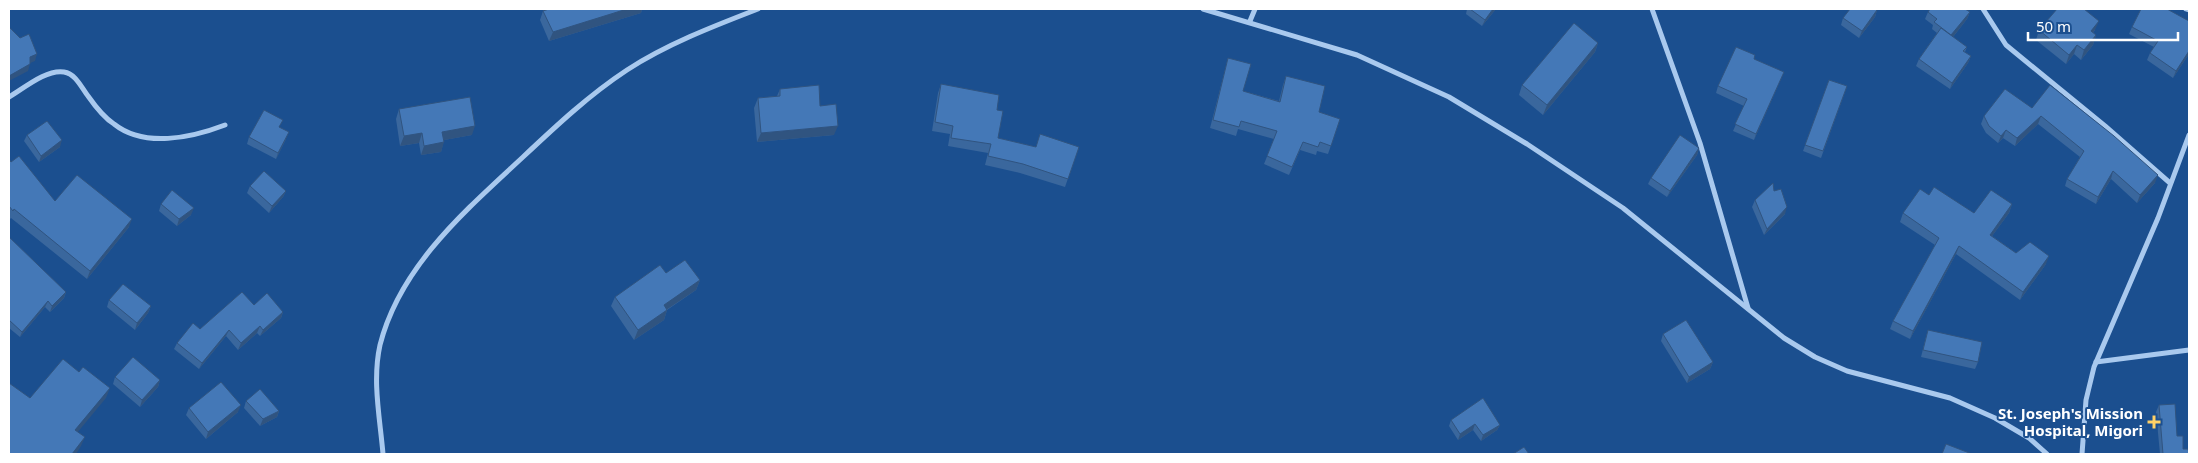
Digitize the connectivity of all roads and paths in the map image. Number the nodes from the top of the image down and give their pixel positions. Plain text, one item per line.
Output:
1 (758, 9) edge
2 (1203, 9) edge
3 (1255, 9) edge
4 (1652, 9) edge
5 (1984, 9) edge
6 (1250, 21) junction
7 (9, 98) edge
8 (224, 125) dead end
9 (2189, 135) edge
10 (2170, 183) junction
11 (1749, 309) junction
12 (2189, 350) edge
13 (2096, 362) junction
14 (384, 454) edge
15 (2047, 454) edge
16 (2082, 454) edge

1 - 14 street
2 - 6 street
3 - 6 street
4 - 11 street
5 - 10 street
6 - 11 street
7 - 8 street
9 - 10 street
10 - 13 street
11 - 15 street
12 - 13 street
13 - 16 street

